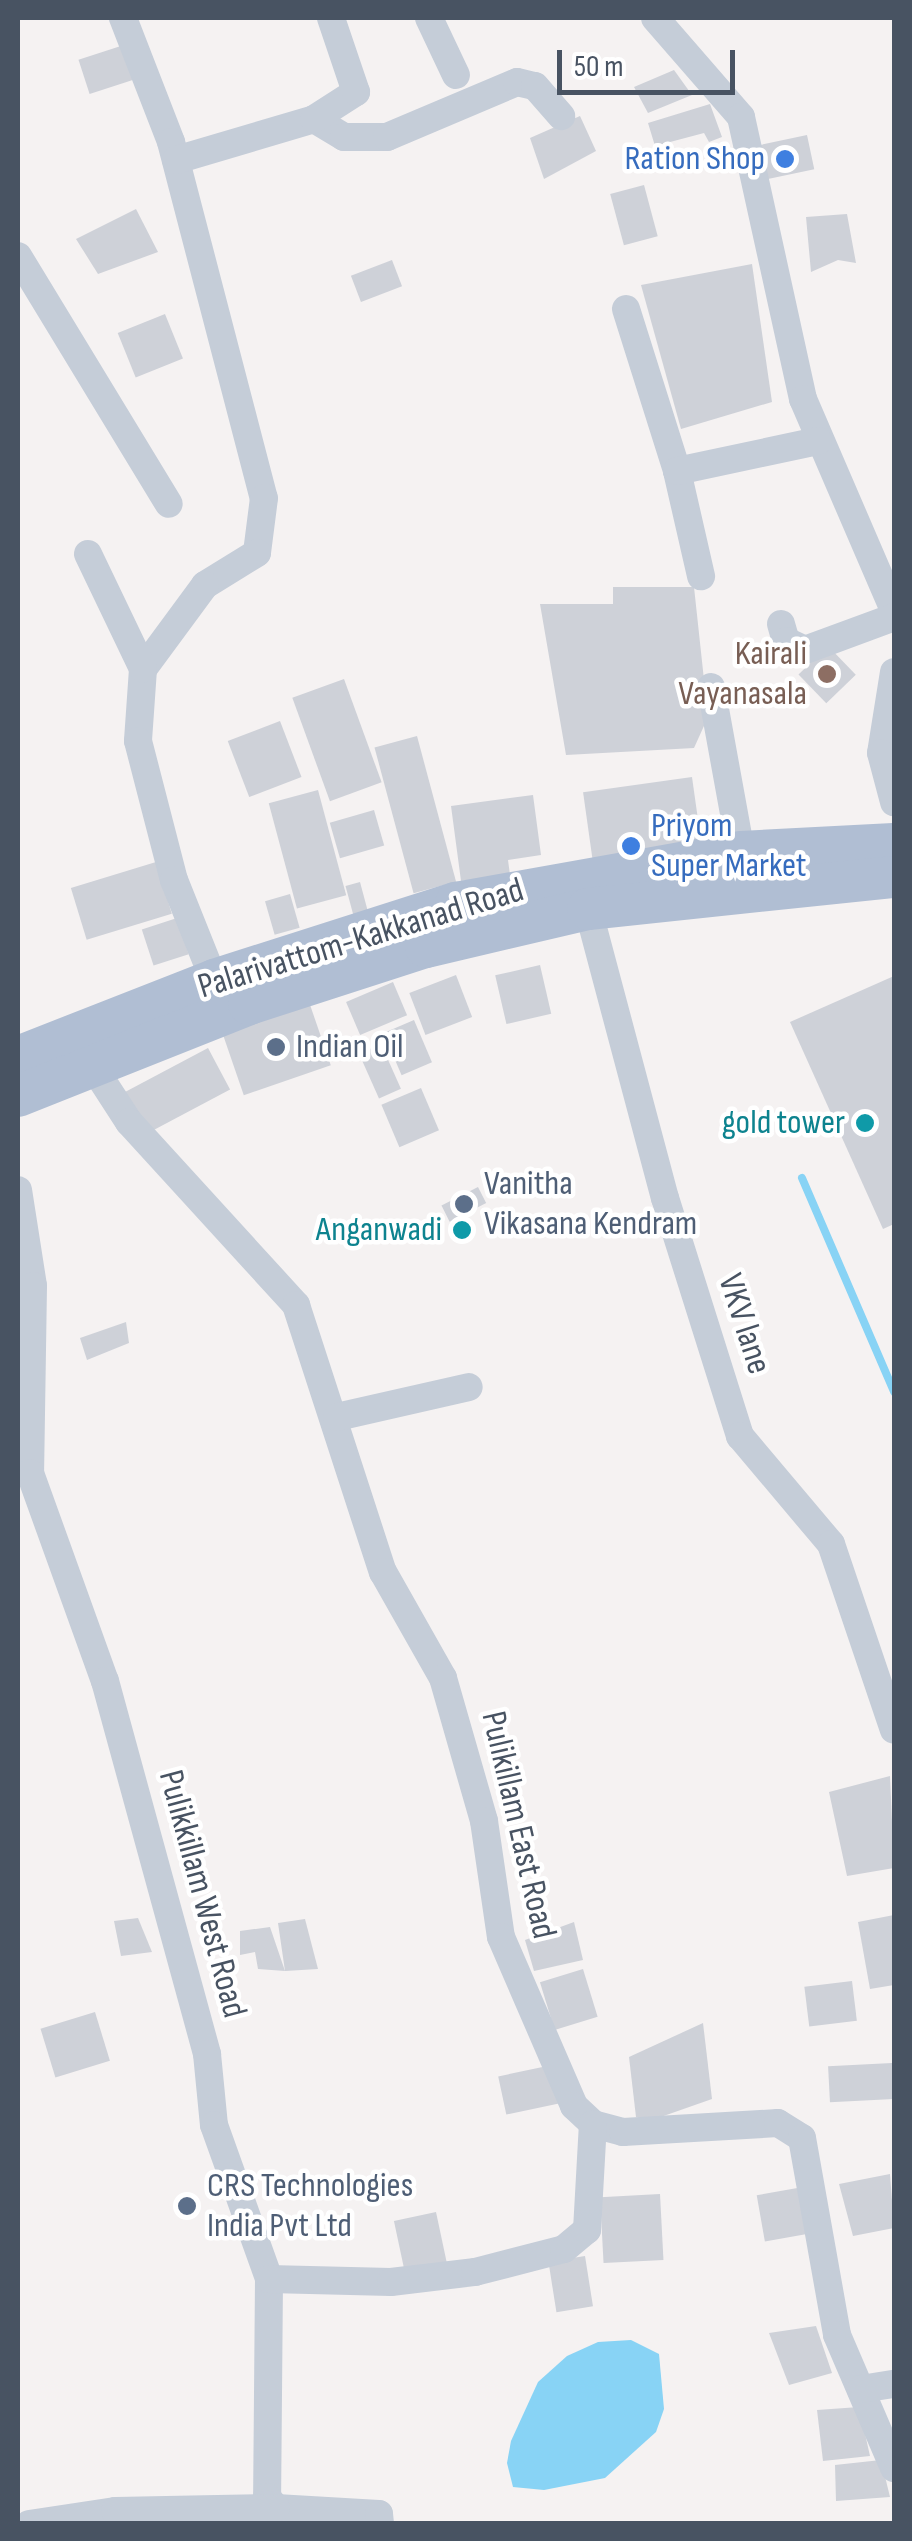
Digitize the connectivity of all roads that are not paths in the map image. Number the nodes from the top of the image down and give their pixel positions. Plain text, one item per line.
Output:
1 (123, 18) edge
2 (332, 18) edge
3 (429, 18) edge
4 (655, 18) edge
5 (456, 75) dead end
6 (561, 116) dead end
7 (314, 119) junction
8 (176, 160) junction
9 (18, 256) edge
10 (626, 310) dead end
11 (818, 441) junction
12 (677, 471) junction
13 (168, 504) dead end
14 (88, 554) dead end
15 (700, 576) dead end
16 (894, 614) edge
17 (781, 624) dead end
18 (143, 669) junction
19 (894, 672) edge
20 (711, 688) dead end
21 (894, 802) edge
22 (894, 844) edge
23 (741, 852) junction
24 (894, 877) edge
25 (588, 908) junction
26 (214, 980) junction
27 (268, 980) junction
28 (18, 1057) edge
29 (92, 1065) junction
30 (18, 1096) edge
31 (18, 1190) edge
32 (469, 1387) dead end
33 (337, 1417) junction
34 (894, 1730) edge
35 (593, 2124) junction
36 (269, 2278) junction
37 (894, 2384) edge
38 (862, 2389) junction
39 (894, 2468) edge
40 (276, 2508) junction
41 (145, 2517) edge
42 (30, 2524) edge
43 (380, 2524) edge

1 - 8 street
2 - 7 street
3 - 5 street
4 - 11 street
6 - 7 street
7 - 8 street
8 - 18 street
9 - 13 street
10 - 12 street
11 - 12 street
11 - 16 street
12 - 15 street
14 - 18 street
16 - 17 street
18 - 26 street
19 - 21 street
20 - 23 street
22 - 23 main road, Palarivattom-Kakkanad Road
23 - 27 main road, Palarivattom-Kakkanad Road
24 - 25 main road
25 - 27 main road
25 - 34 street, VKV lane
26 - 27 main road, Palarivattom-Kakkanad Road
26 - 28 main road, Palarivattom-Kakkanad Road
27 - 29 main road
29 - 30 main road
29 - 33 street, Pulikillam East Road
31 - 36 street, Pulikkillam West Road
32 - 33 street
33 - 35 street, Pulikillam East Road
35 - 36 street
35 - 38 street
36 - 40 street, Pulikkillam West Road
37 - 38 street
38 - 39 street
40 - 41 street
40 - 43 street
41 - 42 street

